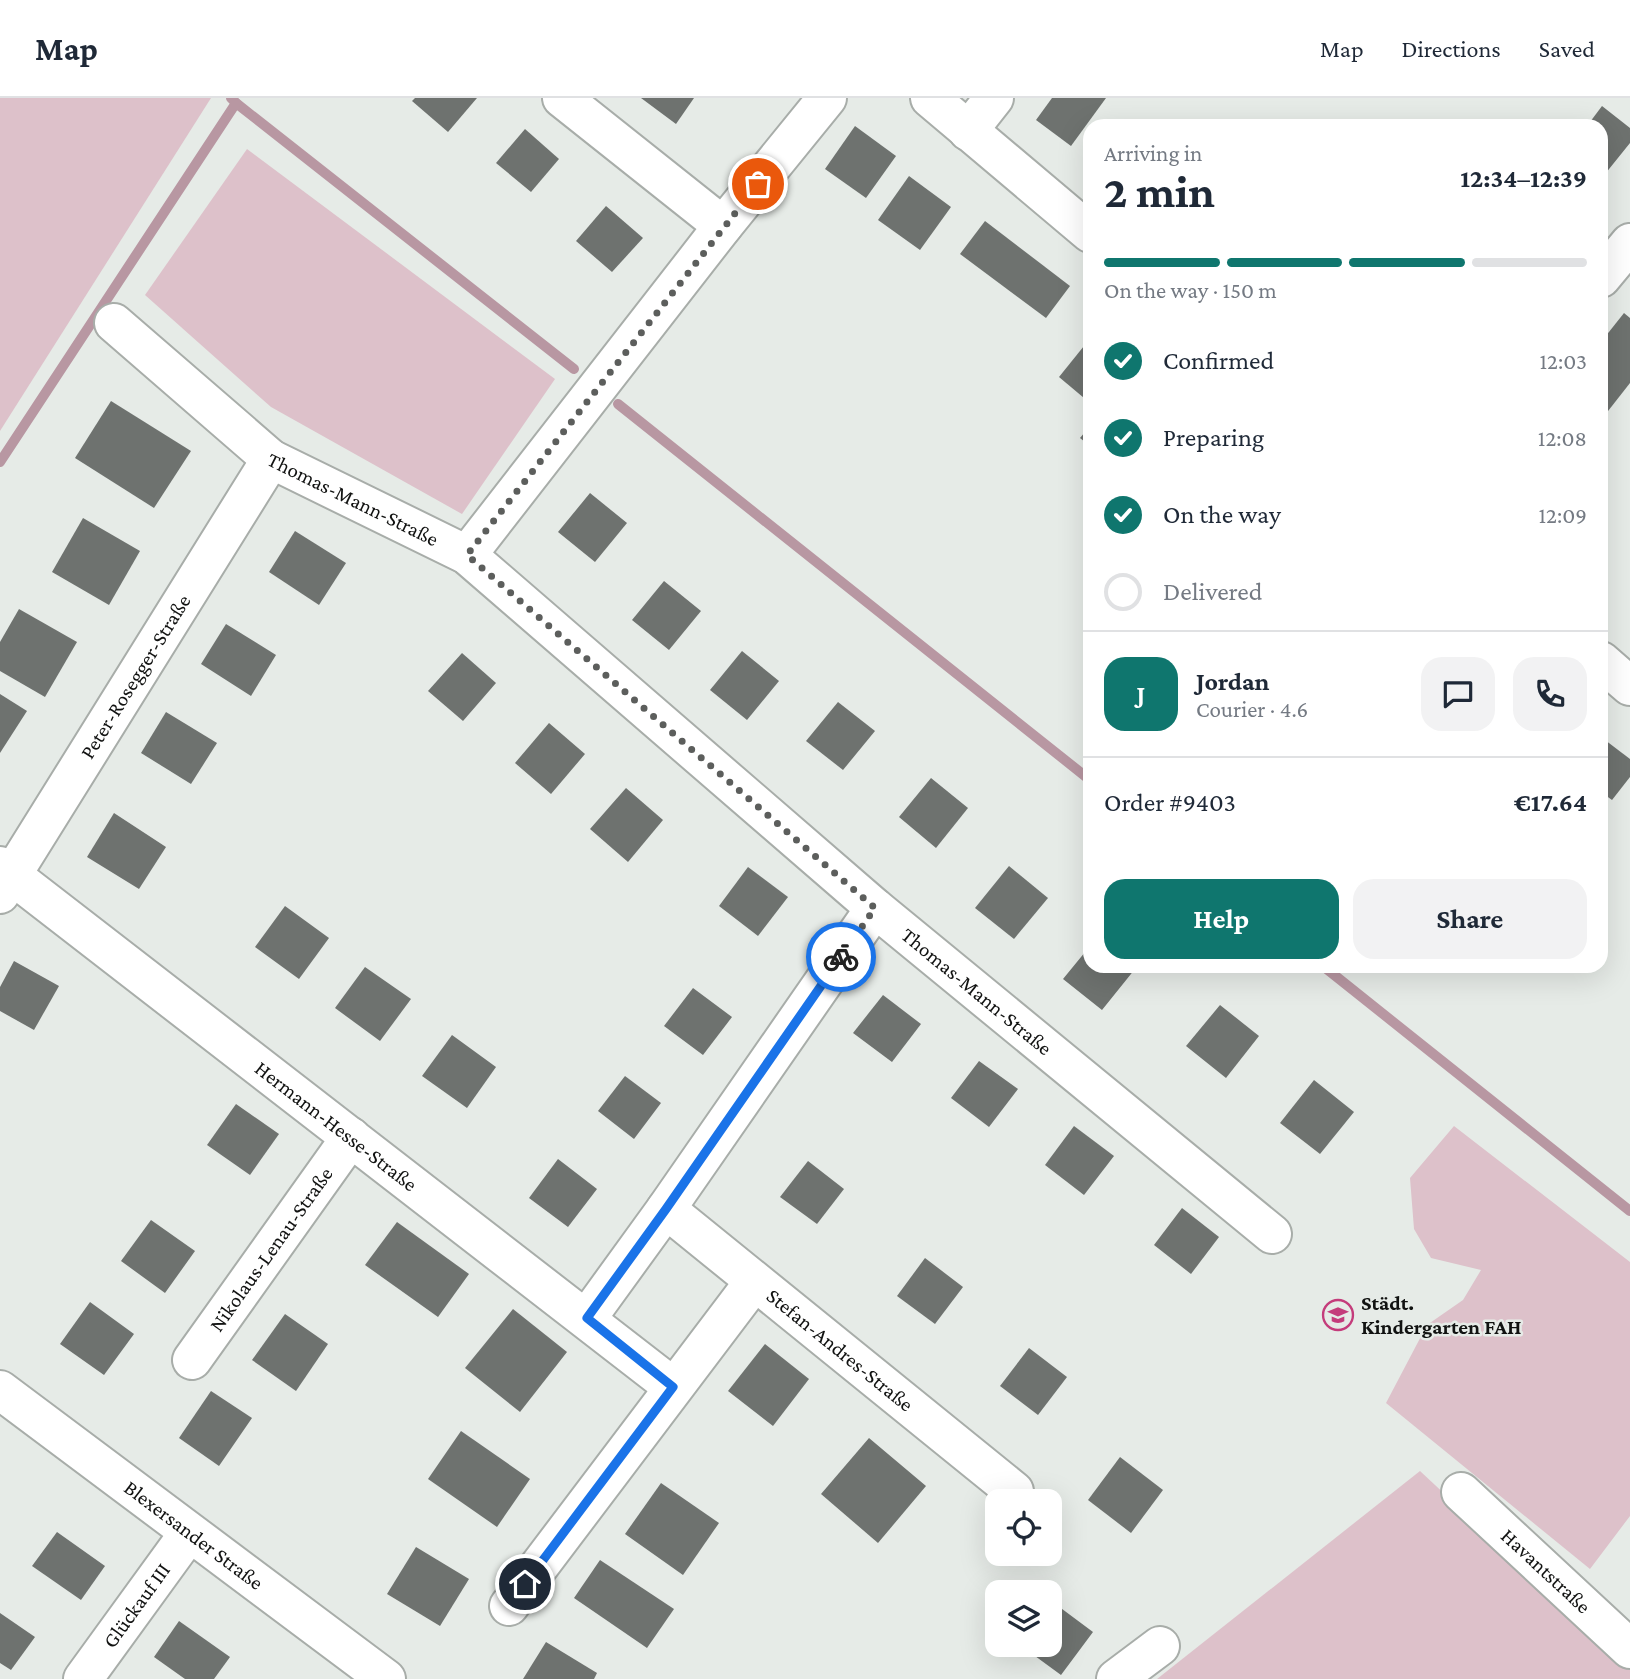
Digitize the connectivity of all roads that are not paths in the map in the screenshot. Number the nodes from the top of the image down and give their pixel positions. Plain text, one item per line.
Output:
1 (562, 98) edge
2 (827, 98) edge
3 (930, 98) edge
4 (994, 98) edge
5 (968, 131) junction
6 (723, 226) junction
7 (1083, 227) edge
8 (1630, 243) edge
9 (1608, 270) edge
10 (114, 323) dead end
11 (271, 459) junction
12 (467, 555) junction
13 (1608, 668) edge
14 (1630, 685) edge
15 (4, 878) edge
16 (875, 908) junction
17 (351, 1138) junction
18 (666, 1209) junction
19 (1272, 1234) dead end
20 (754, 1282) junction
21 (587, 1318) junction
22 (192, 1360) dead end
23 (673, 1387) junction
24 (0, 1390) edge
25 (1012, 1489) edge
26 (1461, 1492) dead end
27 (190, 1533) junction
28 (509, 1606) dead end
29 (1160, 1646) dead end
30 (1630, 1648) edge
31 (83, 1679) edge
32 (386, 1679) edge
33 (1116, 1679) edge

1 - 6 street
2 - 6 street
3 - 5 street
4 - 5 street
5 - 7 street
6 - 12 street
8 - 9 street
10 - 11 street, Thomas-Mann-Straße
11 - 12 street, Thomas-Mann-Straße
11 - 15 street, Peter-Rosegger-Straße
12 - 16 street, Thomas-Mann-Straße
13 - 14 street
15 - 17 street, Hermann-Hesse-Straße
16 - 18 street
16 - 19 street, Thomas-Mann-Straße
17 - 21 street, Hermann-Hesse-Straße
17 - 22 street, Nikolaus-Lenau-Straße
18 - 20 street, Stefan-Andres-Straße
18 - 21 street
20 - 23 street
20 - 25 street, Stefan-Andres-Straße
21 - 23 street, Hermann-Hesse-Straße
23 - 28 street
24 - 27 street, Blexersander Straße
26 - 30 street, Havantstraße
27 - 31 street, Glückauf III
27 - 32 street, Blexersander Straße
29 - 33 street

